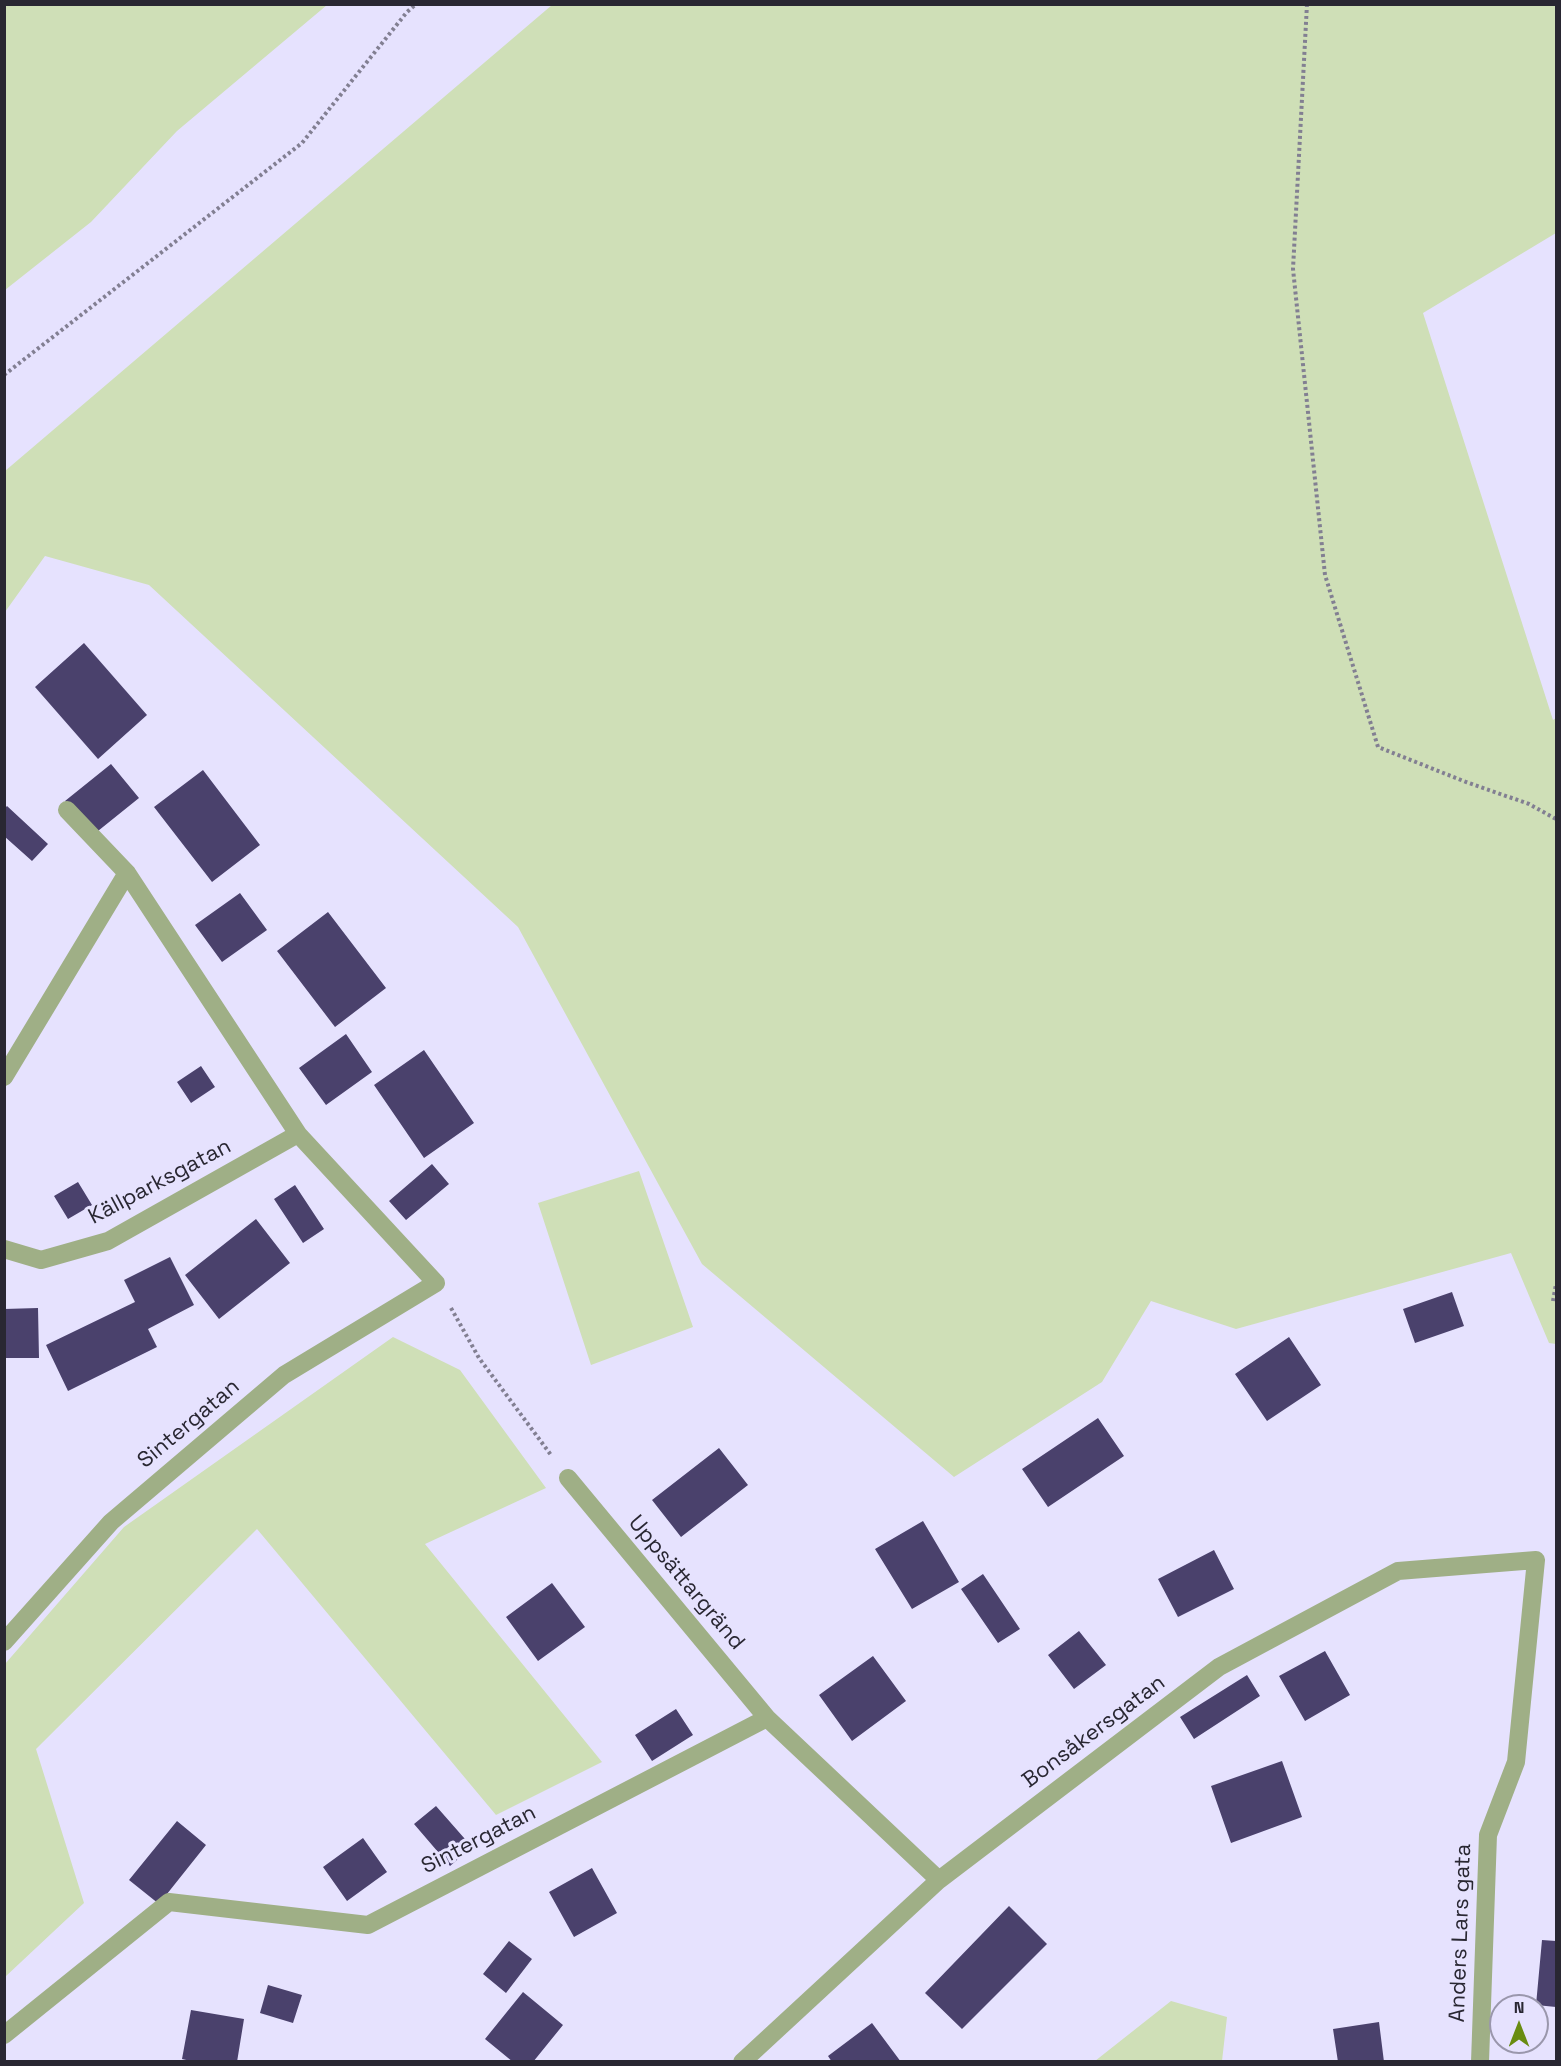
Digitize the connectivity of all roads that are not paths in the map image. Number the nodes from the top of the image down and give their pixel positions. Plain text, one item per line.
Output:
1 (67, 810) dead end
2 (127, 873) junction
3 (4, 1077) edge
4 (298, 1134) junction
5 (4, 1249) edge
6 (568, 1478) road end
7 (1536, 1560) joint
8 (4, 1642) edge
9 (767, 1718) junction
10 (939, 1880) junction
11 (4, 2035) edge
12 (742, 2061) edge
13 (1480, 2061) edge

1 - 2 street
2 - 3 street
2 - 4 street
4 - 5 street, Källparksgatan
4 - 8 street, Sintergatan
6 - 9 street, Uppsättargränd
7 - 10 street, Bonsåkersgatan
7 - 13 street, Anders Lars gata
9 - 10 street
9 - 11 street, Sintergatan
10 - 12 street, Bonsåkersgatan

